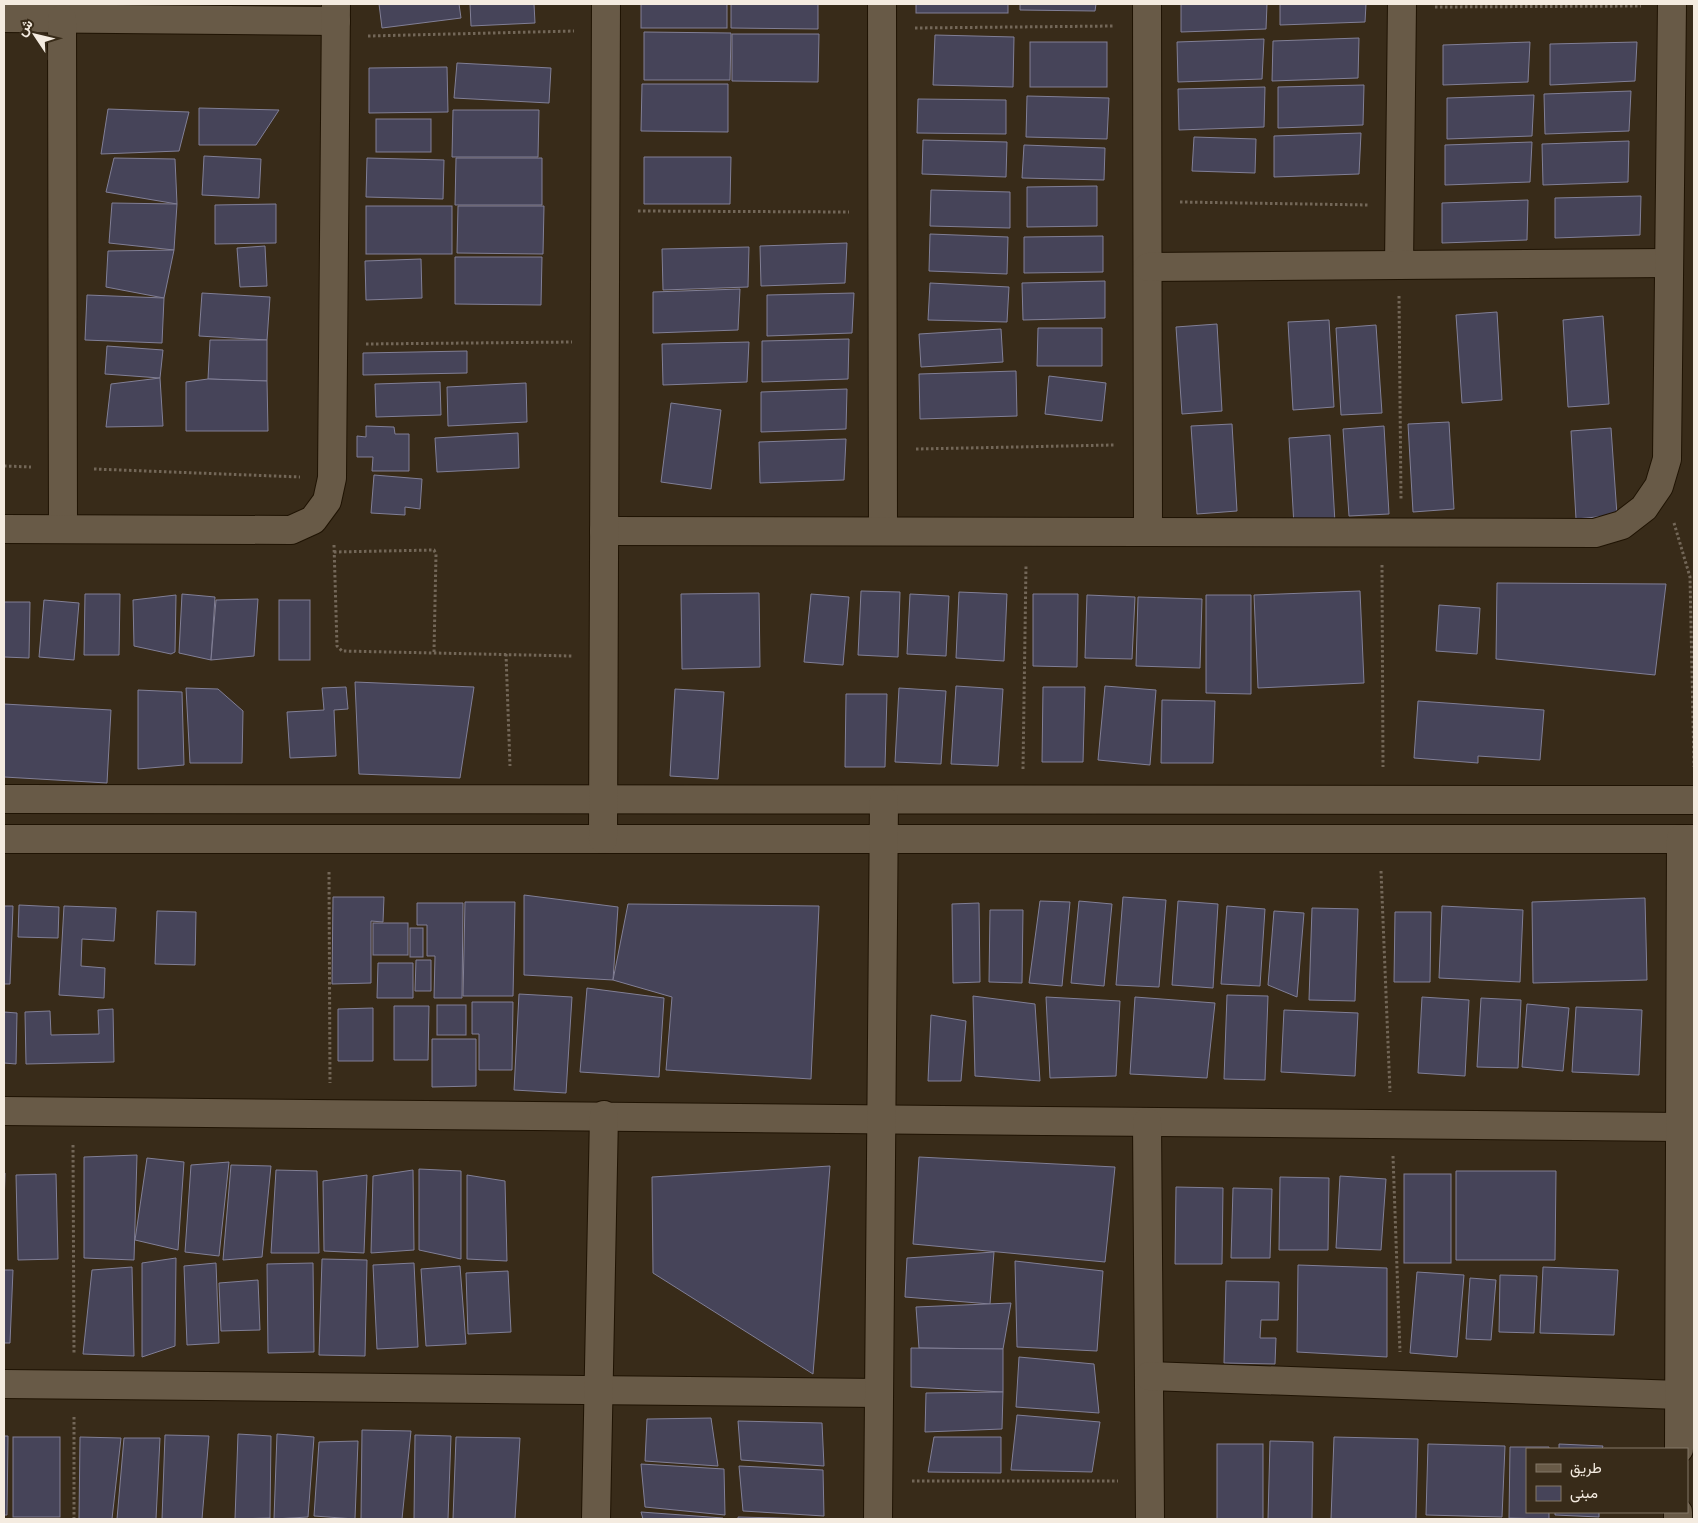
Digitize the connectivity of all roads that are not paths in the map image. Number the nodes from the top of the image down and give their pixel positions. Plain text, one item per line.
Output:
1 (1402, 5) edge
2 (1672, 5) edge
3 (1147, 14) edge
4 (882, 16) edge
5 (606, 17) edge
6 (4, 18) edge
7 (62, 19) junction
8 (335, 21) edge
9 (1669, 263) junction
10 (1399, 265) junction
11 (1148, 267) junction
12 (4, 529) edge
13 (63, 529) junction
14 (604, 531) junction
15 (883, 531) junction
16 (1148, 532) junction
17 (4, 799) edge
18 (603, 799) junction
19 (884, 800) junction
20 (1694, 800) edge
21 (4, 839) edge
22 (603, 839) junction
23 (884, 839) junction
24 (1688, 839) edge
25 (4, 1111) edge
26 (604, 1115) junction
27 (882, 1119) junction
28 (1147, 1122) junction
29 (1680, 1127) junction
30 (1149, 1376) junction
31 (4, 1384) edge
32 (598, 1390) junction
33 (879, 1393) junction
34 (1679, 1395) junction
35 (1679, 1448) edge
36 (596, 1519) edge
37 (878, 1519) edge
38 (1150, 1519) edge

1 - 10 street
2 - 9 street
3 - 11 street
4 - 15 street
5 - 14 street
6 - 7 street
7 - 8 street
7 - 13 street
8 - 13 street
9 - 10 street
9 - 16 street
10 - 11 street
11 - 16 street
12 - 13 street
14 - 15 street
14 - 18 street
15 - 16 street
17 - 18 street
18 - 19 street
18 - 22 street
19 - 20 street
19 - 23 street
21 - 22 street
22 - 23 street
23 - 24 street
23 - 27 street
24 - 29 street
25 - 26 street
26 - 27 street
26 - 32 street
27 - 28 street
27 - 33 street
28 - 29 street
28 - 30 street
29 - 34 street
30 - 34 street
30 - 38 street
31 - 32 street
32 - 33 street
32 - 36 street
33 - 37 street
34 - 35 street

